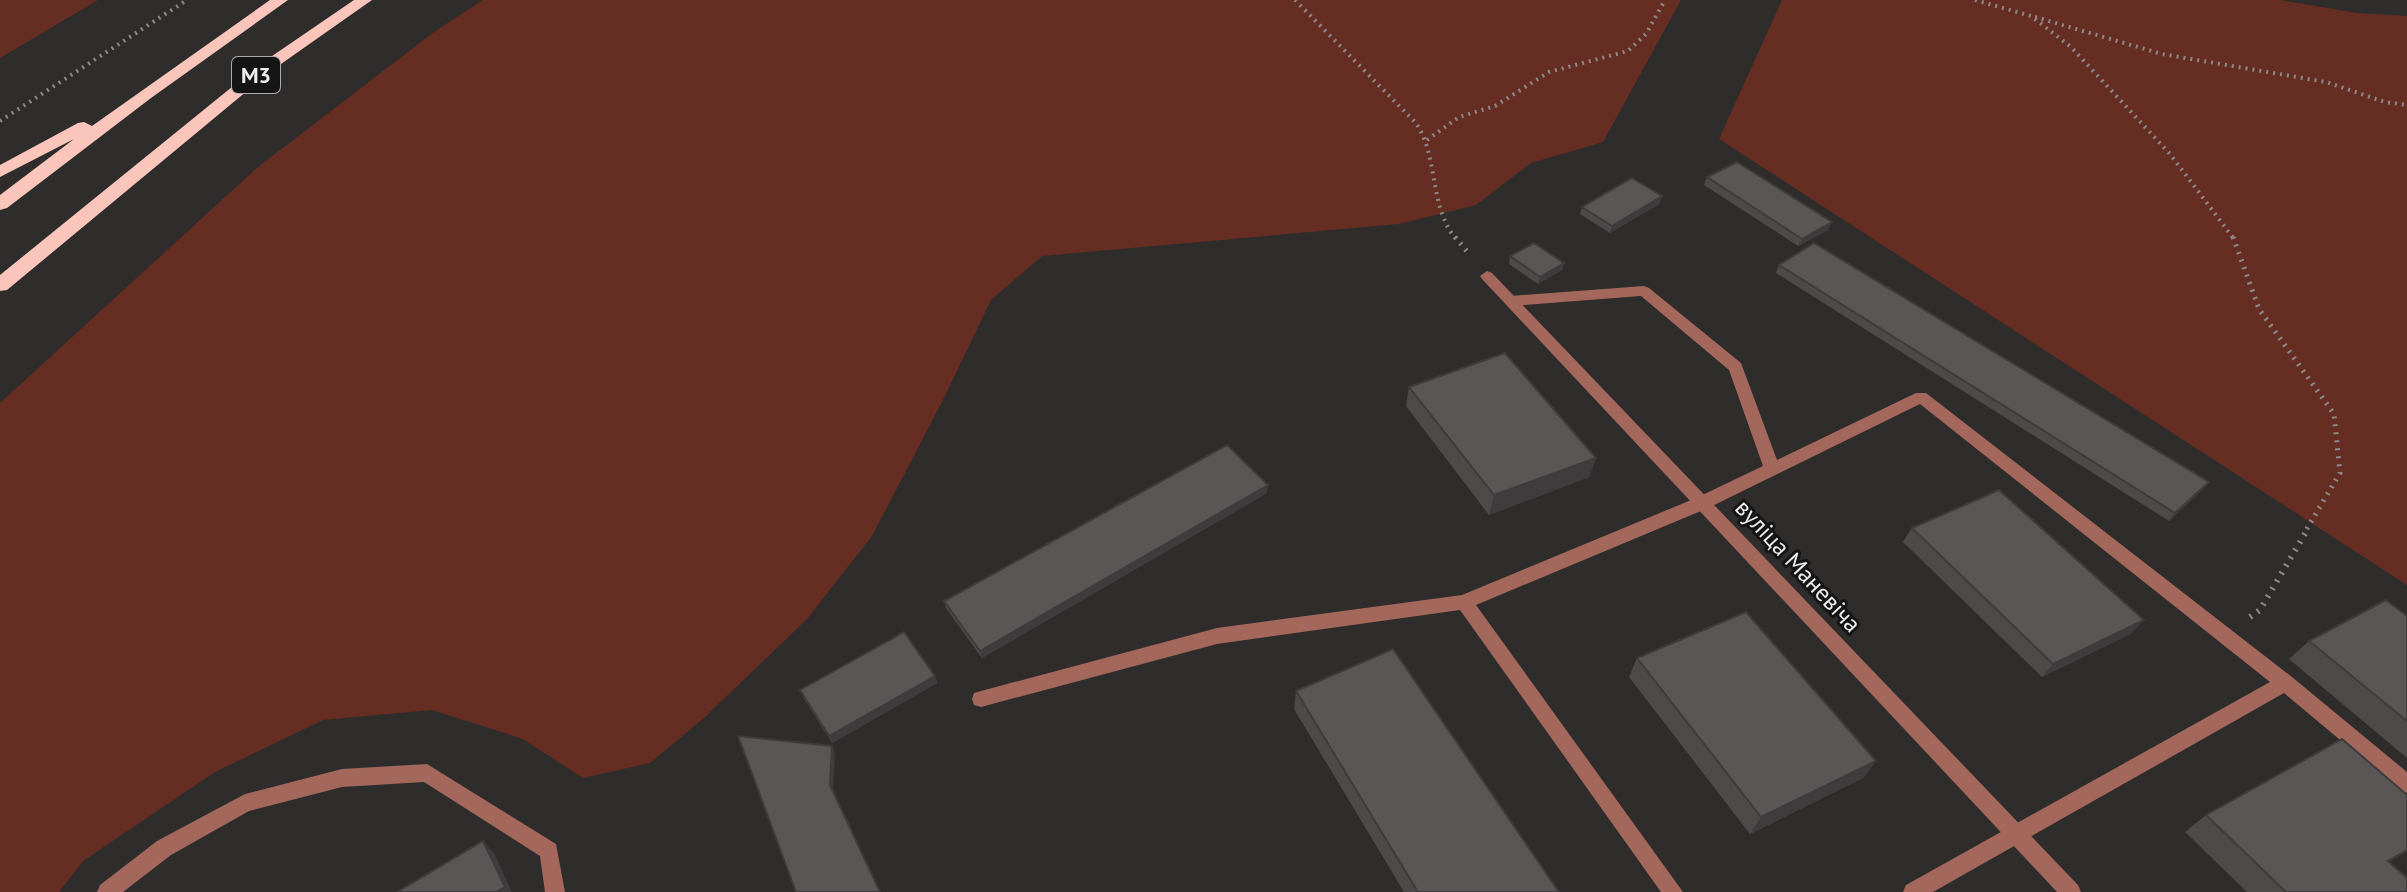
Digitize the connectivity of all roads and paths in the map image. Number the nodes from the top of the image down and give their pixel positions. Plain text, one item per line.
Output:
1 (187, 0) edge
2 (280, 0) edge
3 (364, 0) edge
4 (1295, 0) edge
5 (1665, 0) edge
6 (1975, 0) edge
7 (2031, 16) junction
8 (145, 94) junction
9 (2407, 105) edge
10 (0, 121) edge
11 (1427, 140) junction
12 (0, 172) edge
13 (0, 204) edge
14 (1487, 276) joint
15 (0, 285) edge
16 (1511, 301) junction
17 (1772, 469) junction
18 (1702, 503) junction
19 (1464, 602) junction
20 (2225, 636) junction
21 (2285, 683) junction
22 (981, 699) dead end
23 (2407, 784) edge
24 (2017, 835) junction
25 (107, 892) edge
26 (555, 892) edge
27 (1673, 892) edge
28 (1913, 892) edge
29 (2071, 892) edge

1 - 10 path
2 - 8 highway, М3
3 - 15 highway, М3
4 - 11 path
5 - 11 path
6 - 7 path
7 - 9 path
7 - 20 path
8 - 12 highway
8 - 13 highway, М3
11 - 14 path
14 - 16 street, вуліца Маневіча
16 - 17 street
16 - 18 street, вуліца Маневіча
17 - 18 street
17 - 20 street
18 - 19 street
18 - 24 street, вуліца Маневіча
19 - 22 street
19 - 27 street
20 - 21 street
21 - 23 street
21 - 24 street
24 - 28 street
24 - 29 street, вуліца Маневіча
25 - 26 street

